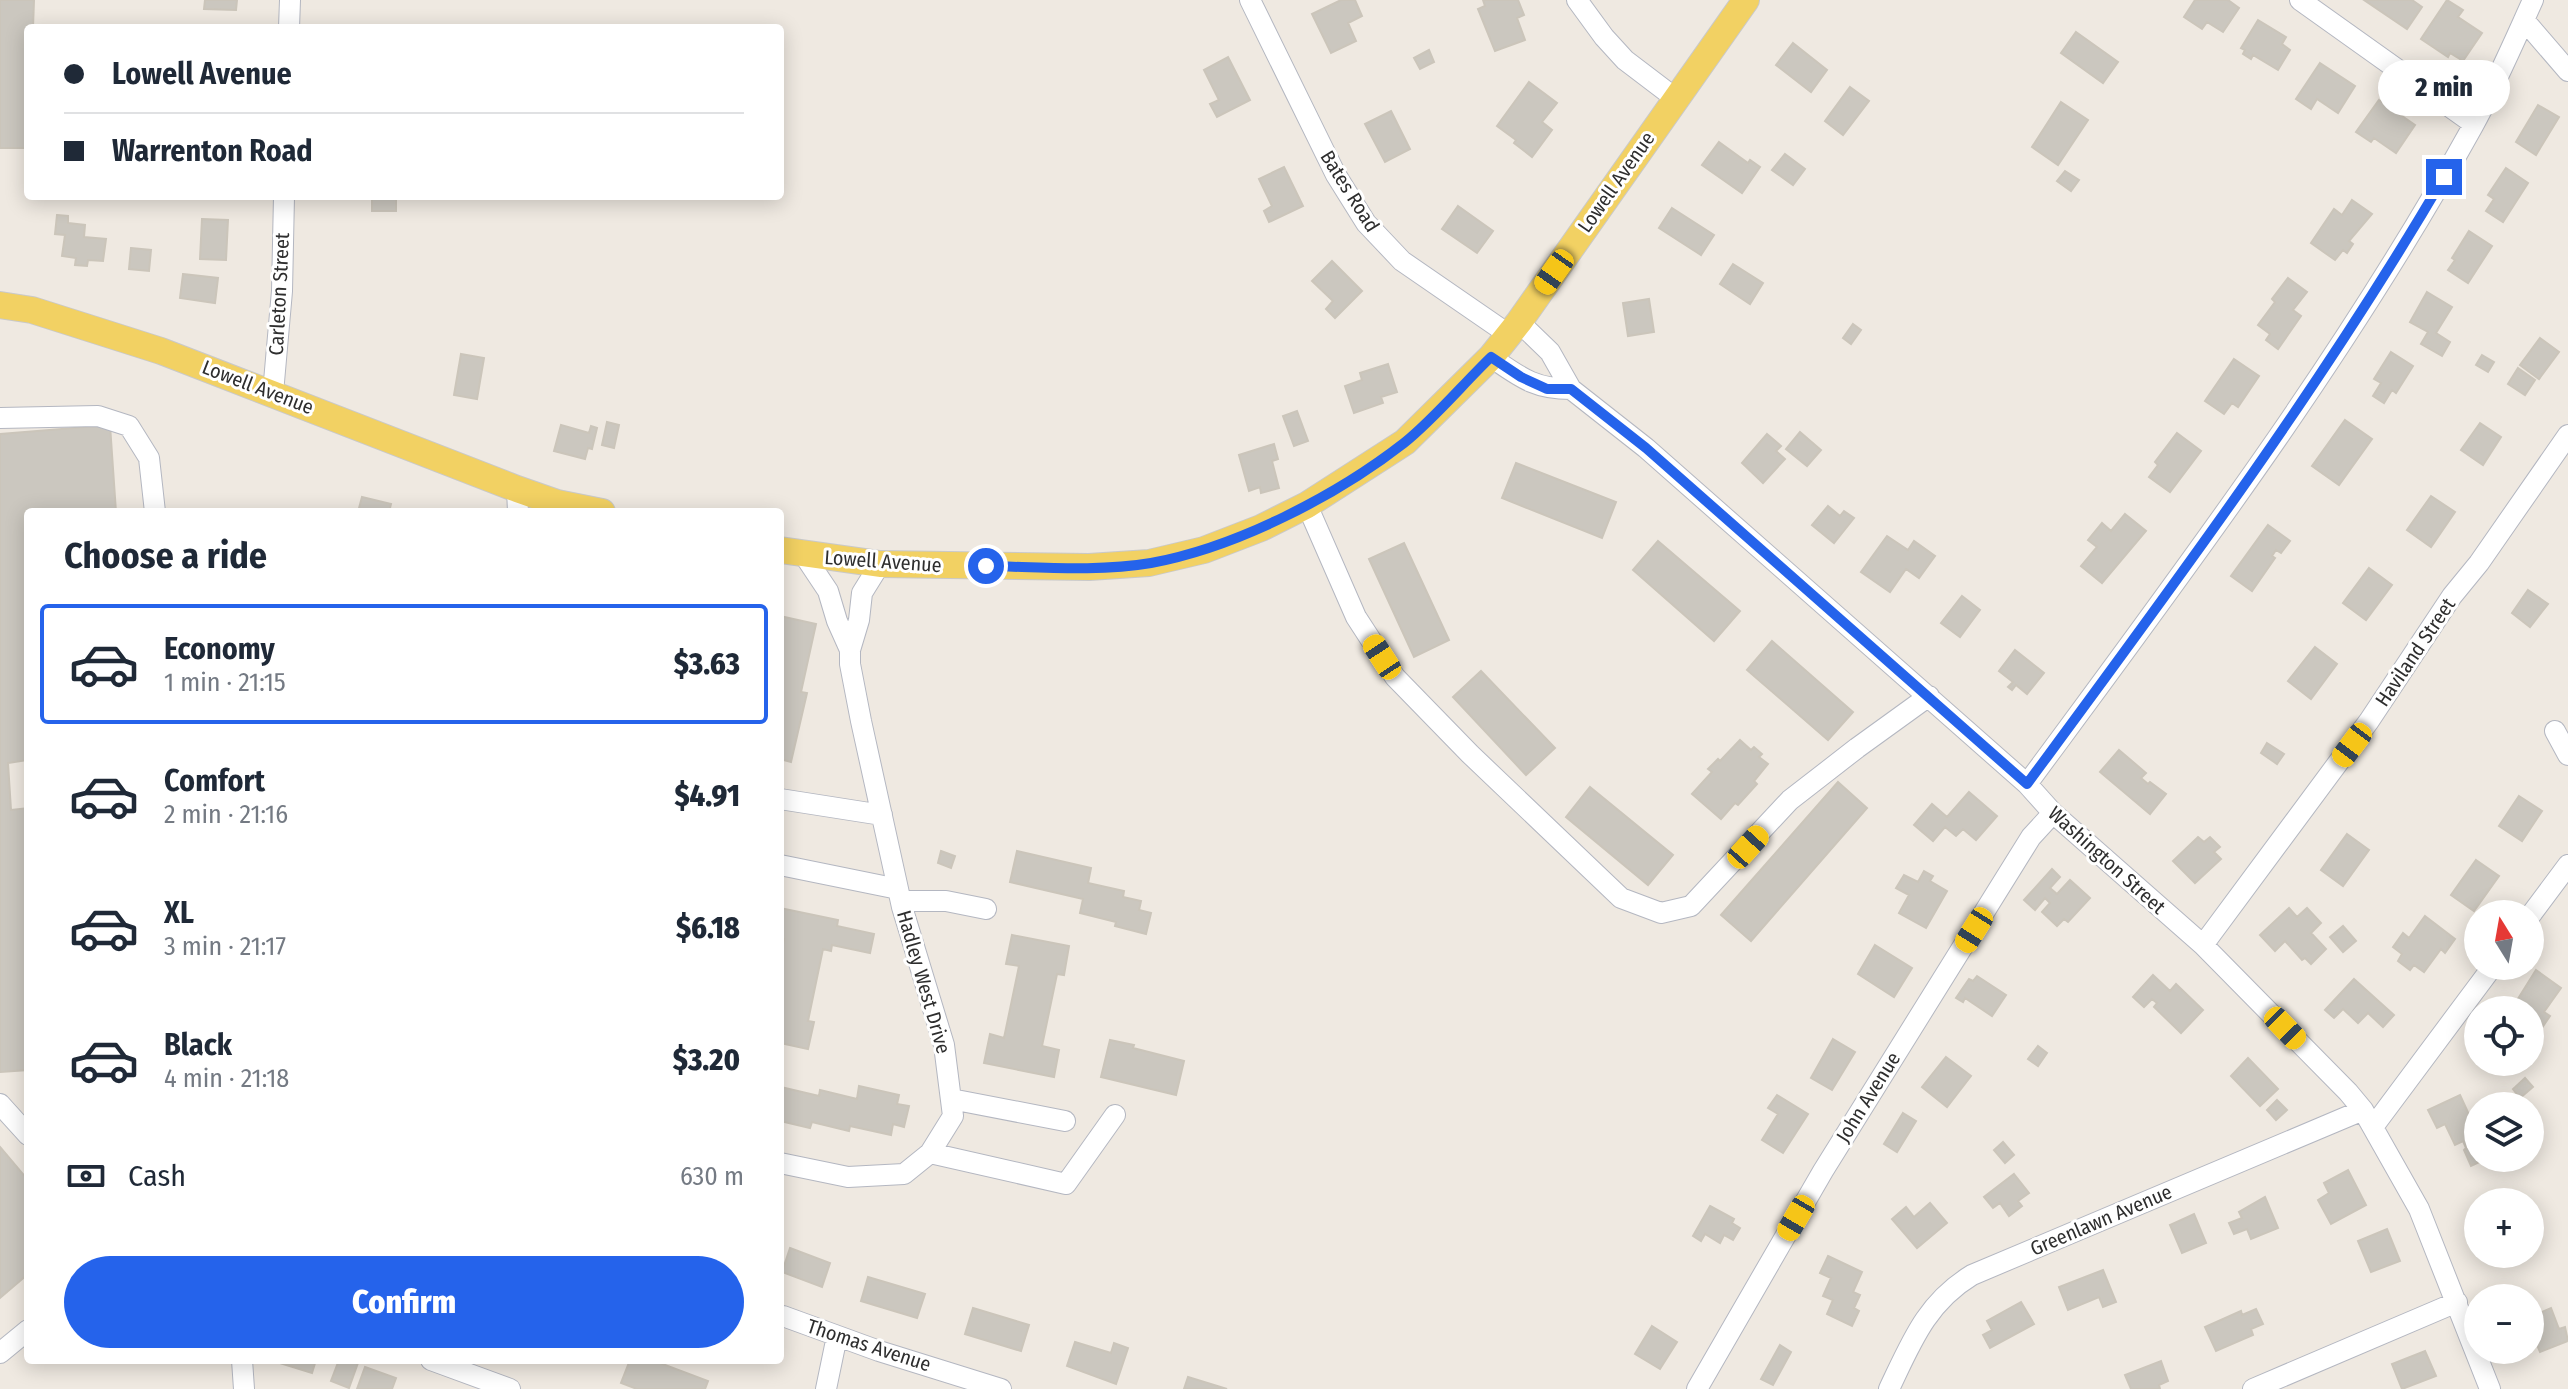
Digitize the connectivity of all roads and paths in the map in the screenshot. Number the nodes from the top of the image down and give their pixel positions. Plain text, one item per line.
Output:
1 (290, 0) edge
2 (1250, 0) edge
3 (1577, 0) edge
4 (1746, 0) edge
5 (2300, 0) edge
6 (2533, 0) edge
7 (2524, 20) junction
8 (289, 24) edge
9 (2568, 71) edge
10 (1675, 98) junction
11 (2474, 124) junction
12 (284, 200) edge
13 (0, 305) edge
14 (1513, 328) junction
15 (1491, 357) junction
16 (1571, 389) junction
17 (273, 393) junction
18 (0, 418) edge
19 (2568, 435) edge
20 (518, 500) edge
21 (1307, 505) junction
22 (555, 507) edge
23 (155, 508) edge
24 (792, 552) edge
25 (880, 564) junction
26 (850, 650) junction
27 (1929, 696) junction
28 (2555, 731) dead end
29 (2568, 755) edge
30 (2027, 784) junction
31 (784, 800) edge
32 (2053, 813) junction
33 (882, 815) junction
34 (2568, 865) edge
35 (784, 866) edge
36 (900, 895) junction
37 (2542, 900) edge
38 (986, 909) dead end
39 (2203, 945) junction
40 (2481, 980) edge
41 (951, 1099) junction
42 (0, 1104) edge
43 (1115, 1115) dead end
44 (2368, 1118) junction
45 (1065, 1121) dead end
46 (24, 1131) edge
47 (930, 1153) junction
48 (784, 1164) edge
49 (2457, 1302) junction
50 (784, 1316) edge
51 (24, 1333) edge
52 (837, 1336) junction
53 (0, 1353) edge
54 (242, 1364) edge
55 (442, 1364) edge
56 (244, 1389) edge
57 (510, 1389) edge
58 (826, 1389) edge
59 (1001, 1389) edge
60 (1697, 1389) edge
61 (1889, 1389) edge
62 (2253, 1389) edge
63 (2490, 1389) edge

1 - 8 street
2 - 14 street, Bates Road
3 - 10 street
4 - 10 main road, Lowell Avenue
5 - 11 street
6 - 7 street
7 - 9 street
7 - 11 street
10 - 14 main road, Lowell Avenue
11 - 30 street
12 - 17 street, Carleton Street
13 - 17 main road, Lowell Avenue
14 - 15 main road, Lowell Avenue
14 - 16 street, Washington Street
15 - 16 street, Washington Street
15 - 21 main road, Lowell Avenue
16 - 27 street, Washington Street
17 - 20 main road, Lowell Avenue
18 - 23 street
19 - 39 street, Haviland Street
20 - 22 main road, Lowell Avenue
21 - 25 main road, Lowell Avenue
21 - 27 street
24 - 25 main road, Lowell Avenue
24 - 26 street, Hadley West Drive
25 - 26 street, Hadley West Drive
26 - 33 street, Hadley West Drive
27 - 30 street, Washington Street
28 - 29 street
30 - 32 street, Washington Street
31 - 33 street
32 - 39 street, Washington Street
32 - 60 street, John Avenue
33 - 36 street, Hadley West Drive
34 - 37 street
35 - 36 street
36 - 38 street
36 - 41 street, Hadley West Drive
39 - 44 street, Washington Street
40 - 44 street
41 - 45 street
41 - 47 street, Hadley West Drive
42 - 46 street
43 - 47 street
44 - 49 street, Washington Street
44 - 61 street, Greenlawn Avenue
47 - 48 street, Hadley West Drive
49 - 62 street
49 - 63 street, Washington Street
50 - 52 street, Thomas Avenue
51 - 53 street
52 - 58 street
52 - 59 street, Thomas Avenue
54 - 56 street
55 - 57 street

